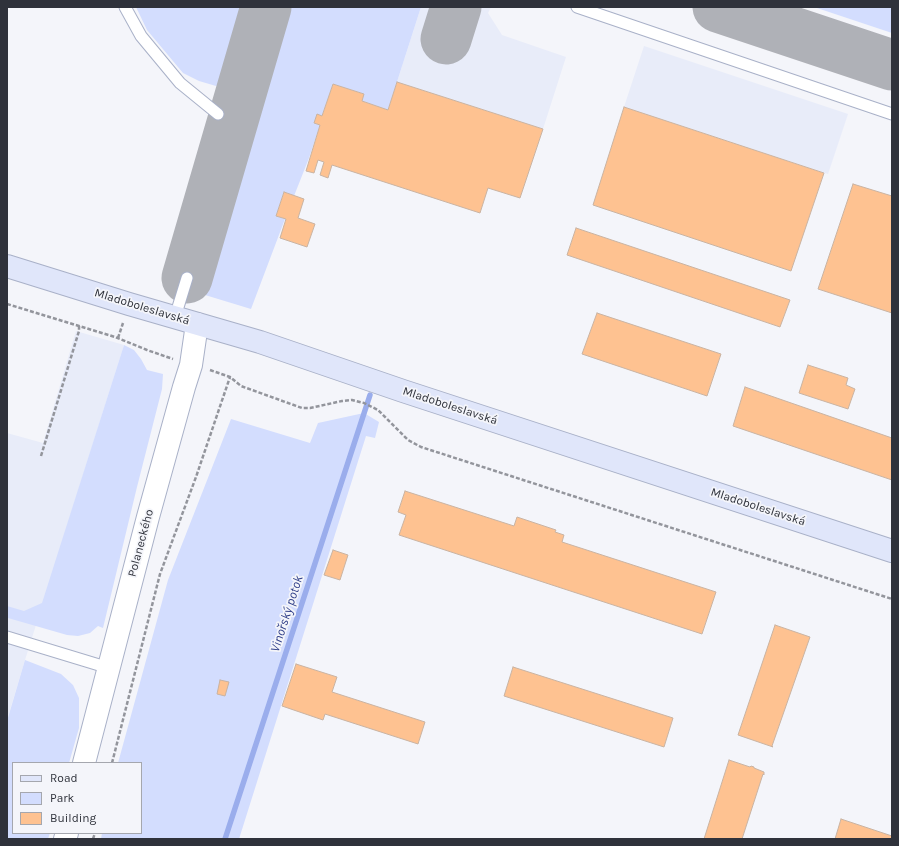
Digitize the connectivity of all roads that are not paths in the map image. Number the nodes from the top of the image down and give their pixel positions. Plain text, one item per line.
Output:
1 (125, 7) edge
2 (577, 7) edge
3 (218, 114) dead end
4 (892, 114) edge
5 (7, 266) edge
6 (187, 278) dead end
7 (175, 318) junction
8 (197, 324) junction
9 (892, 551) edge
10 (7, 637) edge
11 (109, 668) junction
12 (84, 762) edge

1 - 3 lane
2 - 4 lane
5 - 7 main road, Mladoboleslavská
6 - 7 lane
7 - 8 main road, Mladoboleslavská
8 - 9 main road, Mladoboleslavská
8 - 11 street, Polaneckého
10 - 11 lane
11 - 12 street, Polaneckého

